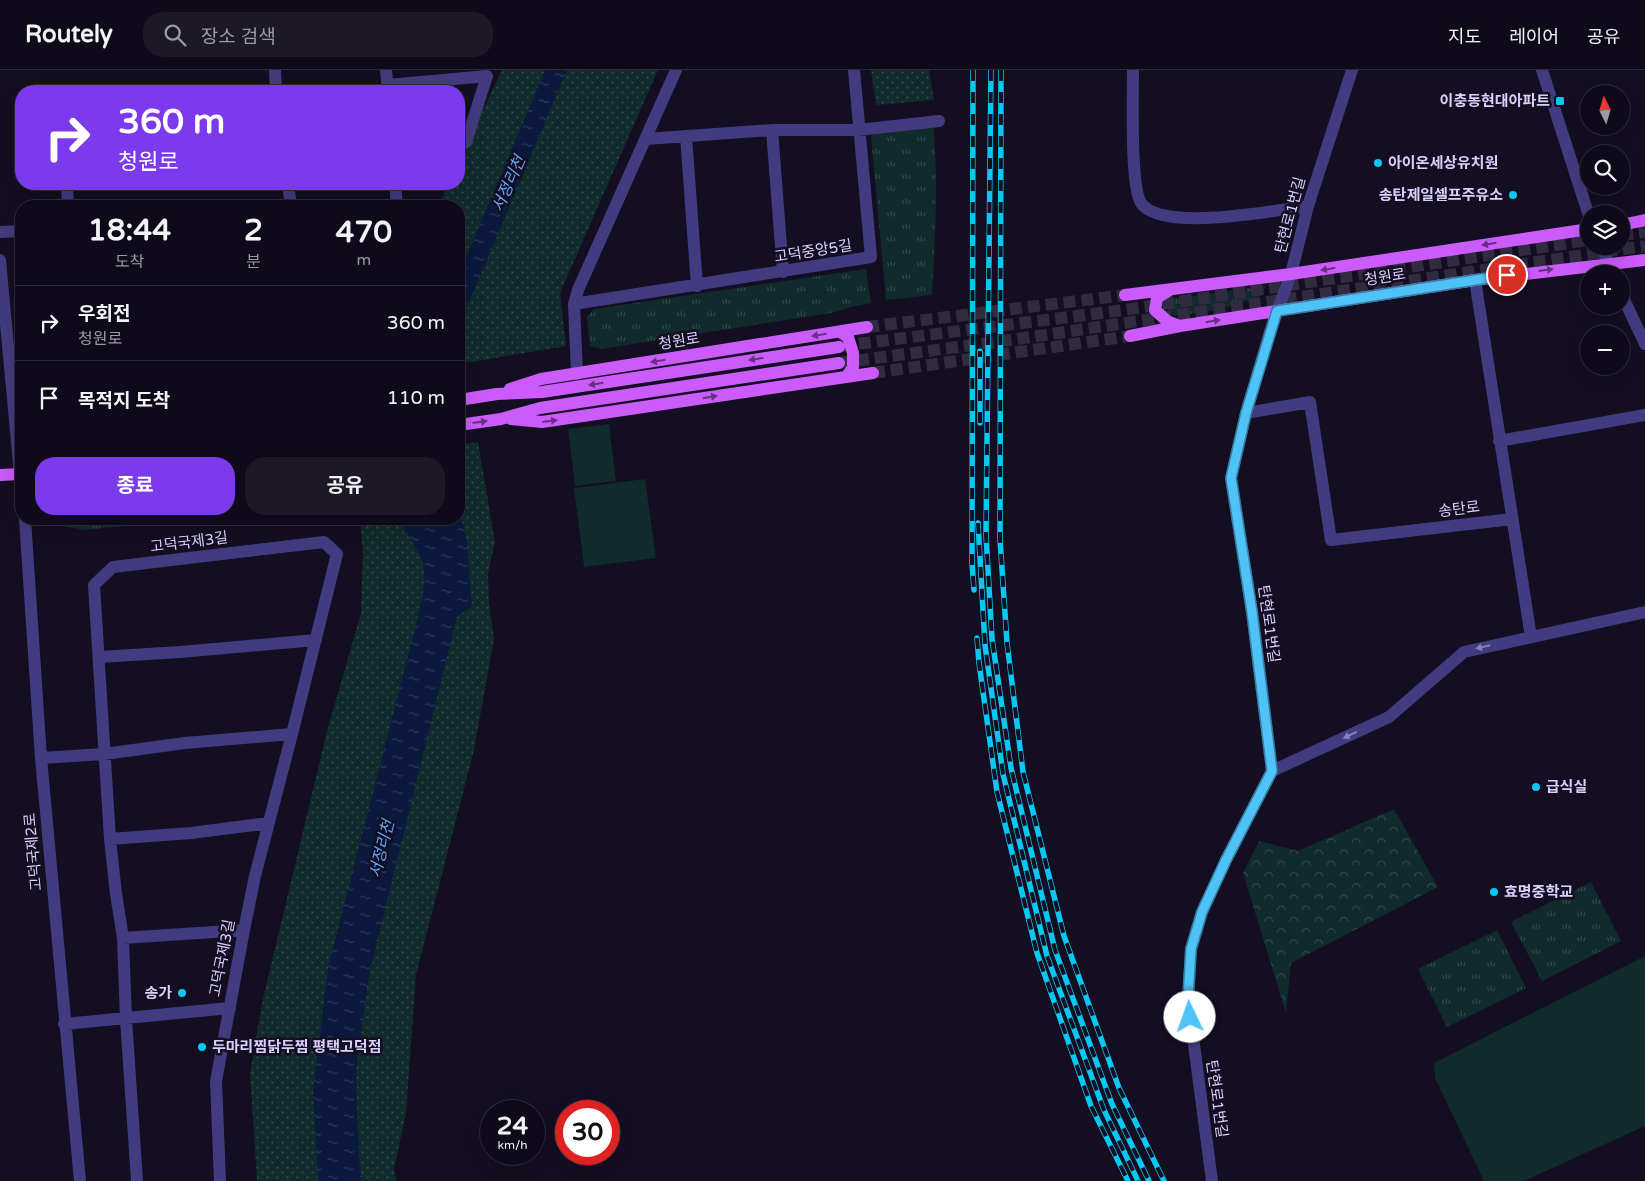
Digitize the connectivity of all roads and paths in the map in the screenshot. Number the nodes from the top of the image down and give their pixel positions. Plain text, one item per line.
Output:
1 (274, 70) edge
2 (386, 70) edge
3 (676, 70) edge
4 (854, 70) edge
5 (1133, 70) edge
6 (1352, 70) edge
7 (1542, 70) edge
8 (275, 85) edge
9 (388, 85) edge
10 (413, 85) edge
11 (939, 121) dead end
12 (772, 130) junction
13 (858, 130) junction
14 (686, 136) junction
15 (646, 139) junction
16 (466, 142) dead end
17 (1585, 205) edge
18 (1308, 206) junction
19 (1645, 220) edge
20 (1630, 223) edge
21 (1580, 230) edge
22 (15, 231) edge
23 (0, 232) edge
24 (0, 260) edge
25 (1645, 260) edge
26 (1626, 265) edge
27 (1580, 271) edge
28 (783, 272) junction
29 (1291, 274) junction
30 (1474, 280) junction
31 (697, 286) junction
32 (1172, 289) junction
33 (1125, 295) tunnel mouth
34 (574, 304) junction
35 (1277, 311) junction
36 (1630, 312) edge
37 (1180, 326) junction
38 (867, 327) tunnel mouth
39 (840, 332) junction
40 (1130, 336) tunnel mouth
41 (1645, 344) edge
42 (839, 347) tunnel mouth
43 (839, 363) tunnel mouth
44 (873, 373) tunnel mouth
45 (577, 374) junction
46 (846, 377) junction
47 (497, 394) junction
48 (465, 399) edge
49 (1246, 413) junction
50 (15, 414) edge
51 (1645, 415) edge
52 (501, 419) junction
53 (465, 424) edge
54 (1499, 441) junction
55 (0, 475) edge
56 (15, 476) edge
57 (1512, 519) junction
58 (25, 525) edge
59 (1645, 612) edge
60 (1531, 637) junction
61 (316, 640) junction
62 (98, 657) junction
63 (292, 734) junction
64 (104, 754) junction
65 (40, 758) junction
66 (1272, 771) junction
67 (269, 824) junction
68 (110, 839) junction
69 (244, 930) junction
70 (123, 938) junction
71 (230, 1008) junction
72 (126, 1019) junction
73 (64, 1024) junction
74 (80, 1181) edge
75 (138, 1181) edge
76 (220, 1181) edge
77 (1212, 1181) edge

1 - 8 street
2 - 9 street
3 - 15 street
4 - 13 street, 고덕중앙5길
5 - 18 street
6 - 18 street, 탄현로1번길
7 - 17 street
10 - 16 street
11 - 13 street
12 - 13 street
12 - 14 street
12 - 28 street
13 - 28 street, 고덕중앙5길
14 - 15 street
14 - 31 street
15 - 34 street
18 - 29 street, 탄현로1번길
19 - 20 main road
21 -> 29 main road, 청원로
22 - 23 street
24 - 50 street
25 - 26 main road, 청원로
30 -> 27 main road, 청원로
28 - 31 street, 고덕중앙5길
29 - 32 main road, 청원로
29 - 35 street, 탄현로1번길
30 - 35 main road, 청원로
30 - 54 street
31 - 34 street, 고덕중앙5길
32 - 33 main road, 청원로
32 - 37 main road
34 - 45 street
37 -> 35 main road, 청원로
35 - 49 street, 탄현로1번길
36 - 41 street
37 - 40 main road, 청원로
38 - 39 main road, 청원로
39 -> 45 main road, 청원로
39 - 46 main road
42 -> 47 main road, 청원로
43 - 52 main road
44 - 46 main road
45 - 47 main road, 청원로
52 -> 46 main road
47 - 48 main road, 청원로
49 - 57 street, 송탄로
49 - 66 street, 탄현로1번길
51 - 54 street
53 -> 52 main road
54 - 57 street
55 - 56 main road
57 - 60 street
58 - 65 street, 고덕국제2로
59 - 60 street
60 -> 66 street
61 - 62 street
61 - 62 street, 고덕국제3길
61 - 63 street, 고덕국제3길
62 - 64 street, 고덕국제3길
63 - 64 street
63 - 67 street, 고덕국제3길
64 - 65 street
64 - 68 street, 고덕국제3길
65 - 73 street, 고덕국제2로
66 - 77 street, 탄현로1번길
67 - 68 street
67 - 69 street, 고덕국제3길
68 - 70 street, 고덕국제3길
69 - 70 street
69 - 71 street, 고덕국제3길
70 - 72 street, 고덕국제3길
71 - 72 street
71 - 76 street, 고덕국제3길
72 - 73 street
72 - 75 street, 고덕국제3길
73 - 74 street, 고덕국제2로

